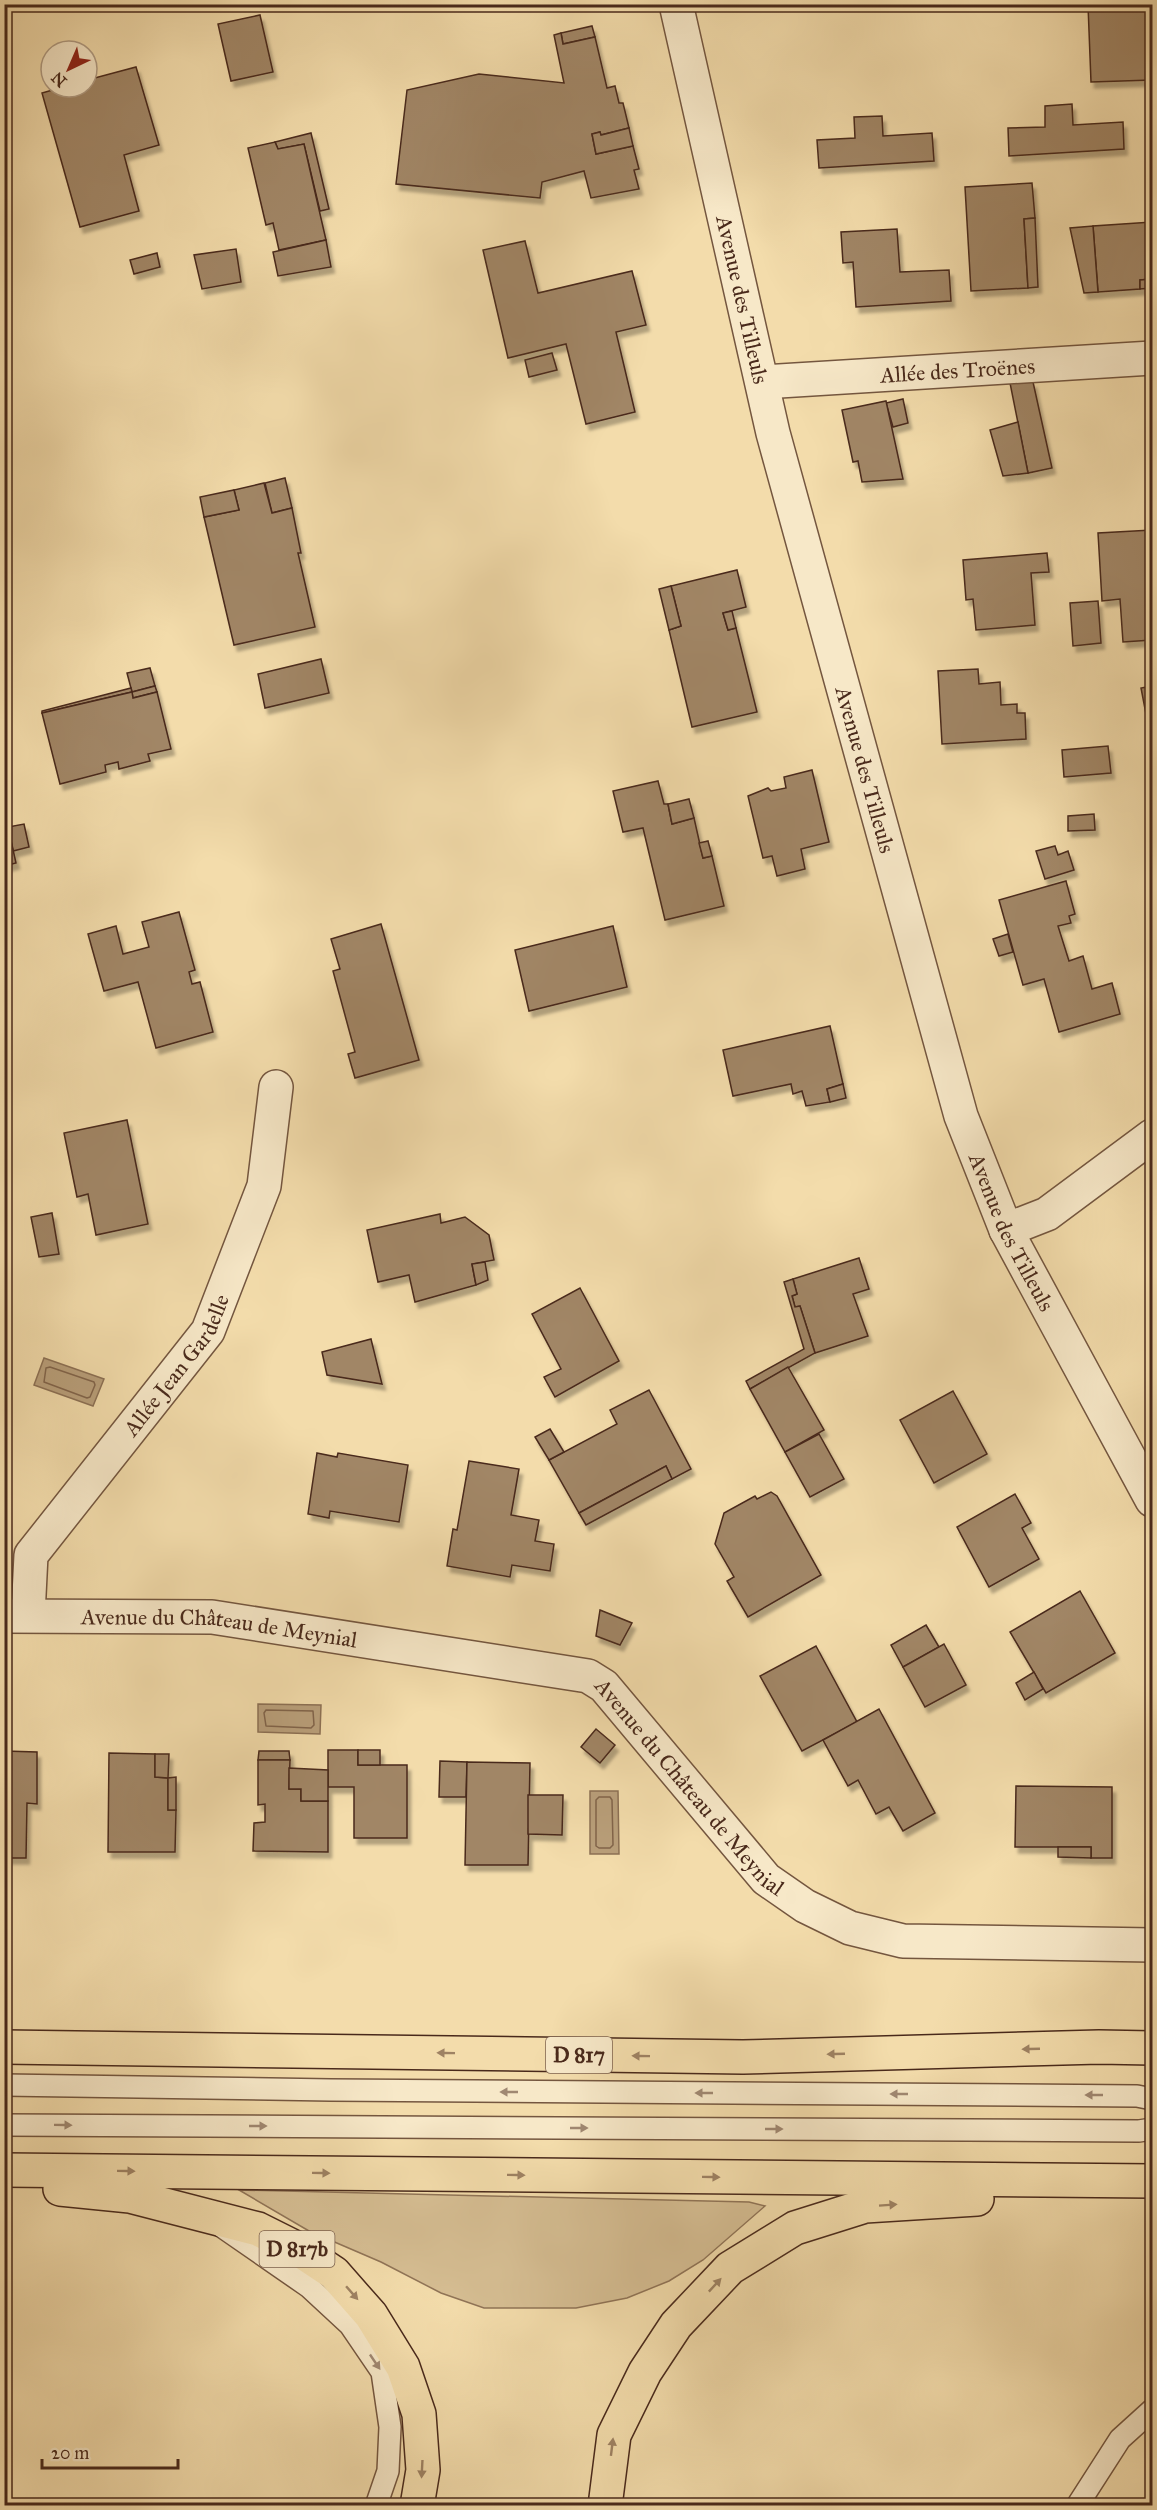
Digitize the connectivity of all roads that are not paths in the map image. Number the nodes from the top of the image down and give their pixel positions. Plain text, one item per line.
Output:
1 (676, 4) edge
2 (1152, 358) edge
3 (763, 381) junction
4 (276, 1087) dead end
5 (1152, 1136) edge
6 (1006, 1230) junction
7 (1152, 1500) edge
8 (16, 1616) edge
9 (1152, 1945) edge
10 (4, 2047) edge
11 (1152, 2048) edge
12 (4, 2085) edge
13 (1152, 2099) edge
14 (4, 2125) edge
15 (1152, 2129) edge
16 (4, 2170) edge
17 (1152, 2181) edge
18 (4, 2183) edge
19 (1152, 2187) edge
20 (207, 2214) junction
21 (1152, 2410) edge
22 (376, 2505) edge
23 (417, 2505) edge
24 (605, 2505) edge
25 (1077, 2505) edge

1 - 3 street, Avenue des Tilleuls
2 - 3 street, Allée des Troënes
3 - 6 street, Avenue des Tilleuls
4 - 8 street, Allée Jean Gardelle
5 - 6 street
6 - 7 street, Avenue des Tilleuls
8 - 9 street, Avenue du Château de Meynial
11 -> 10 main road, D 817
13 -> 12 lane
14 -> 15 lane
16 -> 17 main road
18 - 20 main road, D 817b
24 -> 19 main road
20 -> 22 lane
20 -> 23 main road, D 817b
21 - 25 lane

